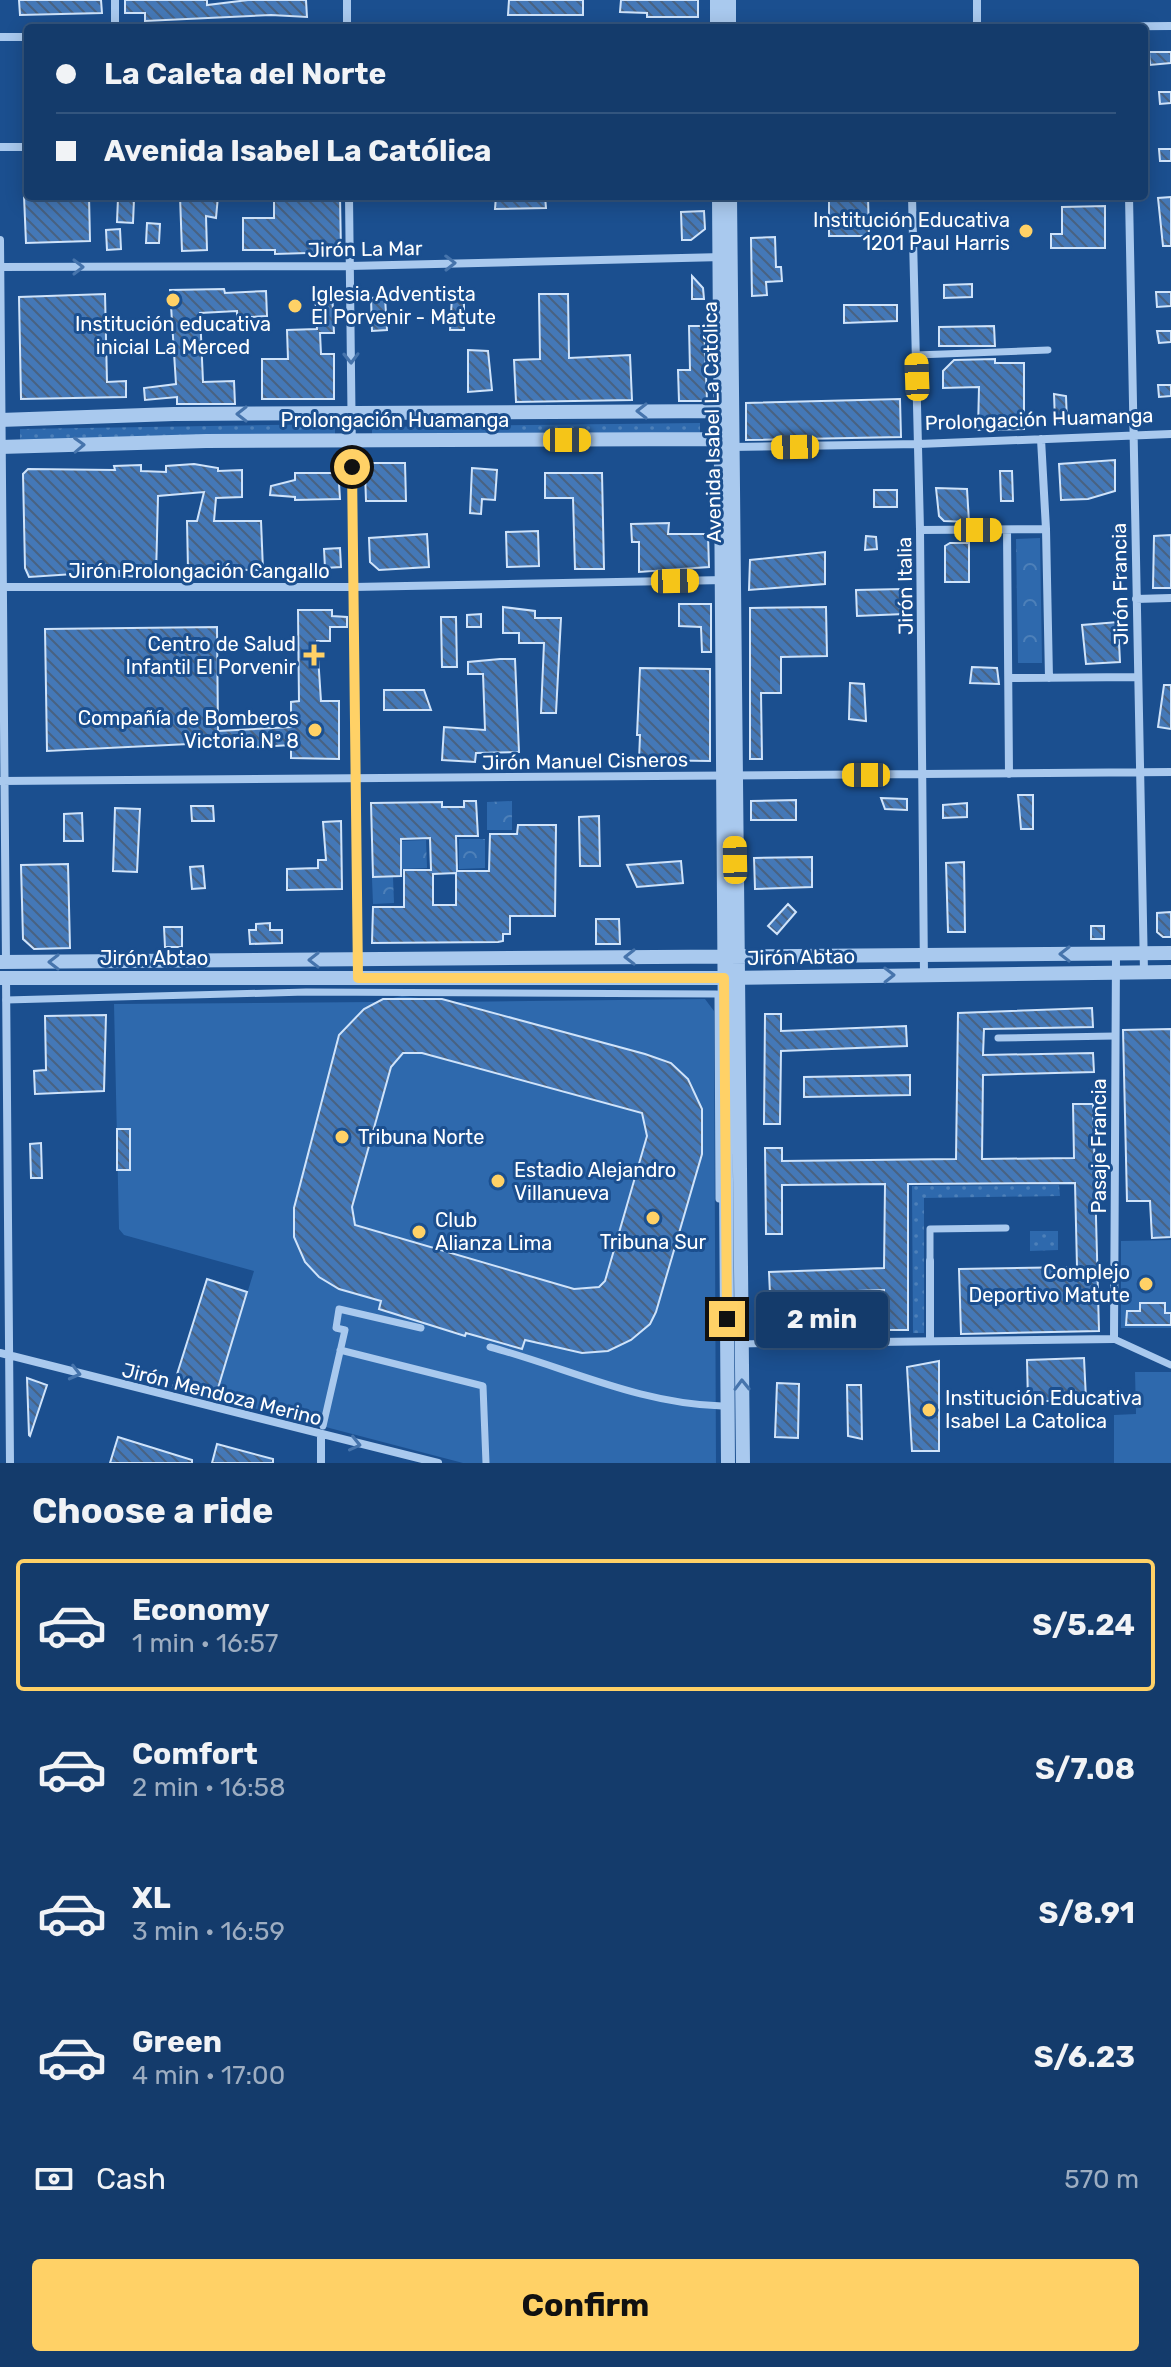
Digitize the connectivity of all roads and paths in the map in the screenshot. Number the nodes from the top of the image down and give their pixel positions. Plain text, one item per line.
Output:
1 (115, 0) edge
2 (347, 0) edge
3 (717, 0) edge
4 (729, 0) edge
5 (977, 0) edge
6 (115, 24) edge
7 (347, 24) edge
8 (717, 24) edge
9 (729, 24) edge
10 (977, 24) edge
11 (1171, 26) edge
12 (1148, 27) edge
13 (0, 37) edge
14 (24, 37) edge
15 (0, 147) edge
16 (24, 147) edge
17 (349, 200) edge
18 (719, 200) edge
19 (730, 200) edge
20 (912, 200) edge
21 (1129, 200) edge
22 (0, 240) edge
23 (725, 257) junction
24 (350, 266) junction
25 (0, 267) edge
26 (1048, 350) dead end
27 (916, 355) junction
28 (726, 411) junction
29 (352, 413) junction
30 (1, 420) edge
31 (1171, 434) edge
32 (1133, 435) junction
33 (1041, 439) junction
34 (352, 440) junction
35 (726, 444) junction
36 (919, 444) junction
37 (1, 447) edge
38 (1046, 529) junction
39 (920, 530) junction
40 (1007, 530) junction
41 (728, 580) junction
42 (2, 587) edge
43 (354, 587) junction
44 (1171, 598) edge
45 (1136, 599) junction
46 (1137, 677) junction
47 (1009, 678) junction
48 (1049, 678) junction
49 (1139, 772) junction
50 (1171, 772) edge
51 (922, 774) junction
52 (1009, 774) junction
53 (728, 776) junction
54 (356, 779) junction
55 (2, 781) edge
56 (1116, 953) junction
57 (1143, 953) junction
58 (1171, 953) edge
59 (924, 955) junction
60 (731, 956) junction
61 (358, 959) junction
62 (3, 962) edge
63 (1115, 972) junction
64 (1144, 972) junction
65 (1171, 972) edge
66 (924, 975) junction
67 (3, 978) edge
68 (358, 978) junction
69 (731, 978) junction
70 (720, 994) junction
71 (6, 1000) junction
72 (1115, 1036) junction
73 (998, 1038) dead end
74 (1006, 1228) dead end
75 (930, 1261) joint
76 (421, 1328) dead end
77 (1114, 1339) junction
78 (930, 1341) junction
79 (794, 1343) joint
80 (741, 1344) junction
81 (490, 1347) dead end
82 (340, 1350) junction
83 (5, 1355) edge
84 (1171, 1365) edge
85 (722, 1406) junction
86 (322, 1431) junction
87 (10, 1463) edge
88 (321, 1463) edge
89 (438, 1463) edge
90 (486, 1463) edge
91 (725, 1463) edge
92 (743, 1463) edge

1 - 6 street
2 - 7 street
3 - 8 street
4 - 9 street
5 - 10 street
11 - 12 street
13 - 14 street
15 - 16 street
17 - 24 street
18 - 23 street, Avenida Isabel La Católica
19 - 23 street, Avenida Isabel La Católica
20 - 27 street, Jirón Italia
21 - 32 street, Jirón Francia
22 - 25 street
24 -> 23 street, Jirón La Mar
23 - 28 street, Avenida Isabel La Católica
25 -> 24 street, Jirón La Mar
24 -> 29 street
25 - 30 street
26 - 27 street
27 - 36 street, Jirón Italia
28 -> 29 street, Prolongación Huamanga
28 - 35 street, Avenida Isabel La Católica
29 -> 30 street, Prolongación Huamanga
29 - 34 street
30 - 37 street
31 - 32 street, Prolongación Huamanga
32 - 33 street, Prolongación Huamanga
32 - 45 street, Jirón Francia
33 - 36 street, Prolongación Huamanga
33 - 38 street
34 - 35 street, Prolongación Huamanga
37 -> 34 street, Prolongación Huamanga
34 - 43 street
35 - 36 street, Prolongación Huamanga
35 - 41 street, Avenida Isabel La Católica
36 - 39 street, Jirón Italia
37 - 42 street
38 - 40 street
38 - 48 street
39 - 40 street
39 - 51 street, Jirón Italia
40 - 47 street
41 - 43 street, Jirón Prolongación Cangallo
41 - 53 street, Avenida Isabel La Católica
42 - 43 street, Jirón Prolongación Cangallo
42 - 55 street
43 - 54 street
44 - 45 street
45 - 46 street, Jirón Francia
46 - 48 street
46 - 49 street, Jirón Francia
47 - 48 street
47 - 52 street
49 - 50 street, Jirón Manuel Cisneros
49 - 52 street, Jirón Manuel Cisneros
49 - 57 street, Jirón Francia
51 - 52 street, Jirón Manuel Cisneros
51 - 53 street, Jirón Manuel Cisneros
51 - 59 street, Jirón Italia
53 - 54 street, Jirón Manuel Cisneros
53 - 60 street, Avenida Isabel La Católica
54 - 55 street, Jirón Manuel Cisneros
54 - 61 street
55 - 62 street
56 - 57 street, Jirón Abtao
56 -> 59 street, Jirón Abtao
56 - 63 street, Pasaje Francia
57 - 58 street, Jirón Abtao
57 - 64 street, Jirón Francia
59 - 60 street, Jirón Abtao
59 - 66 street, Jirón Italia
60 -> 61 street, Jirón Abtao
60 - 69 street, Avenida Isabel La Católica
61 -> 62 street, Jirón Abtao
61 - 68 street
62 - 67 street
63 - 64 street, Jirón Abtao
63 - 66 street, Jirón Abtao
63 - 72 street, Pasaje Francia
64 - 65 street, Jirón Abtao
69 -> 66 street, Jirón Abtao
67 - 68 street, Jirón Abtao
67 - 71 street
68 - 69 street, Jirón Abtao
69 - 70 street, Avenida Isabel La Católica
69 - 80 street, Avenida Isabel La Católica
70 - 71 street
70 - 85 street
70 - 91 street, Avenida Isabel La Católica
71 - 83 street
72 - 73 street
72 - 77 street, Pasaje Francia
74 - 75 street
75 - 78 street
76 - 82 street
77 - 78 street
77 - 84 street
78 - 79 street
79 - 80 street
92 -> 80 street, Avenida Isabel La Católica
81 - 85 street
82 - 86 street
82 - 90 street
83 -> 86 street, Jirón Mendoza Merino
83 - 87 street
85 - 91 street
86 - 88 street
86 -> 89 street, Jirón Mendoza Merino

